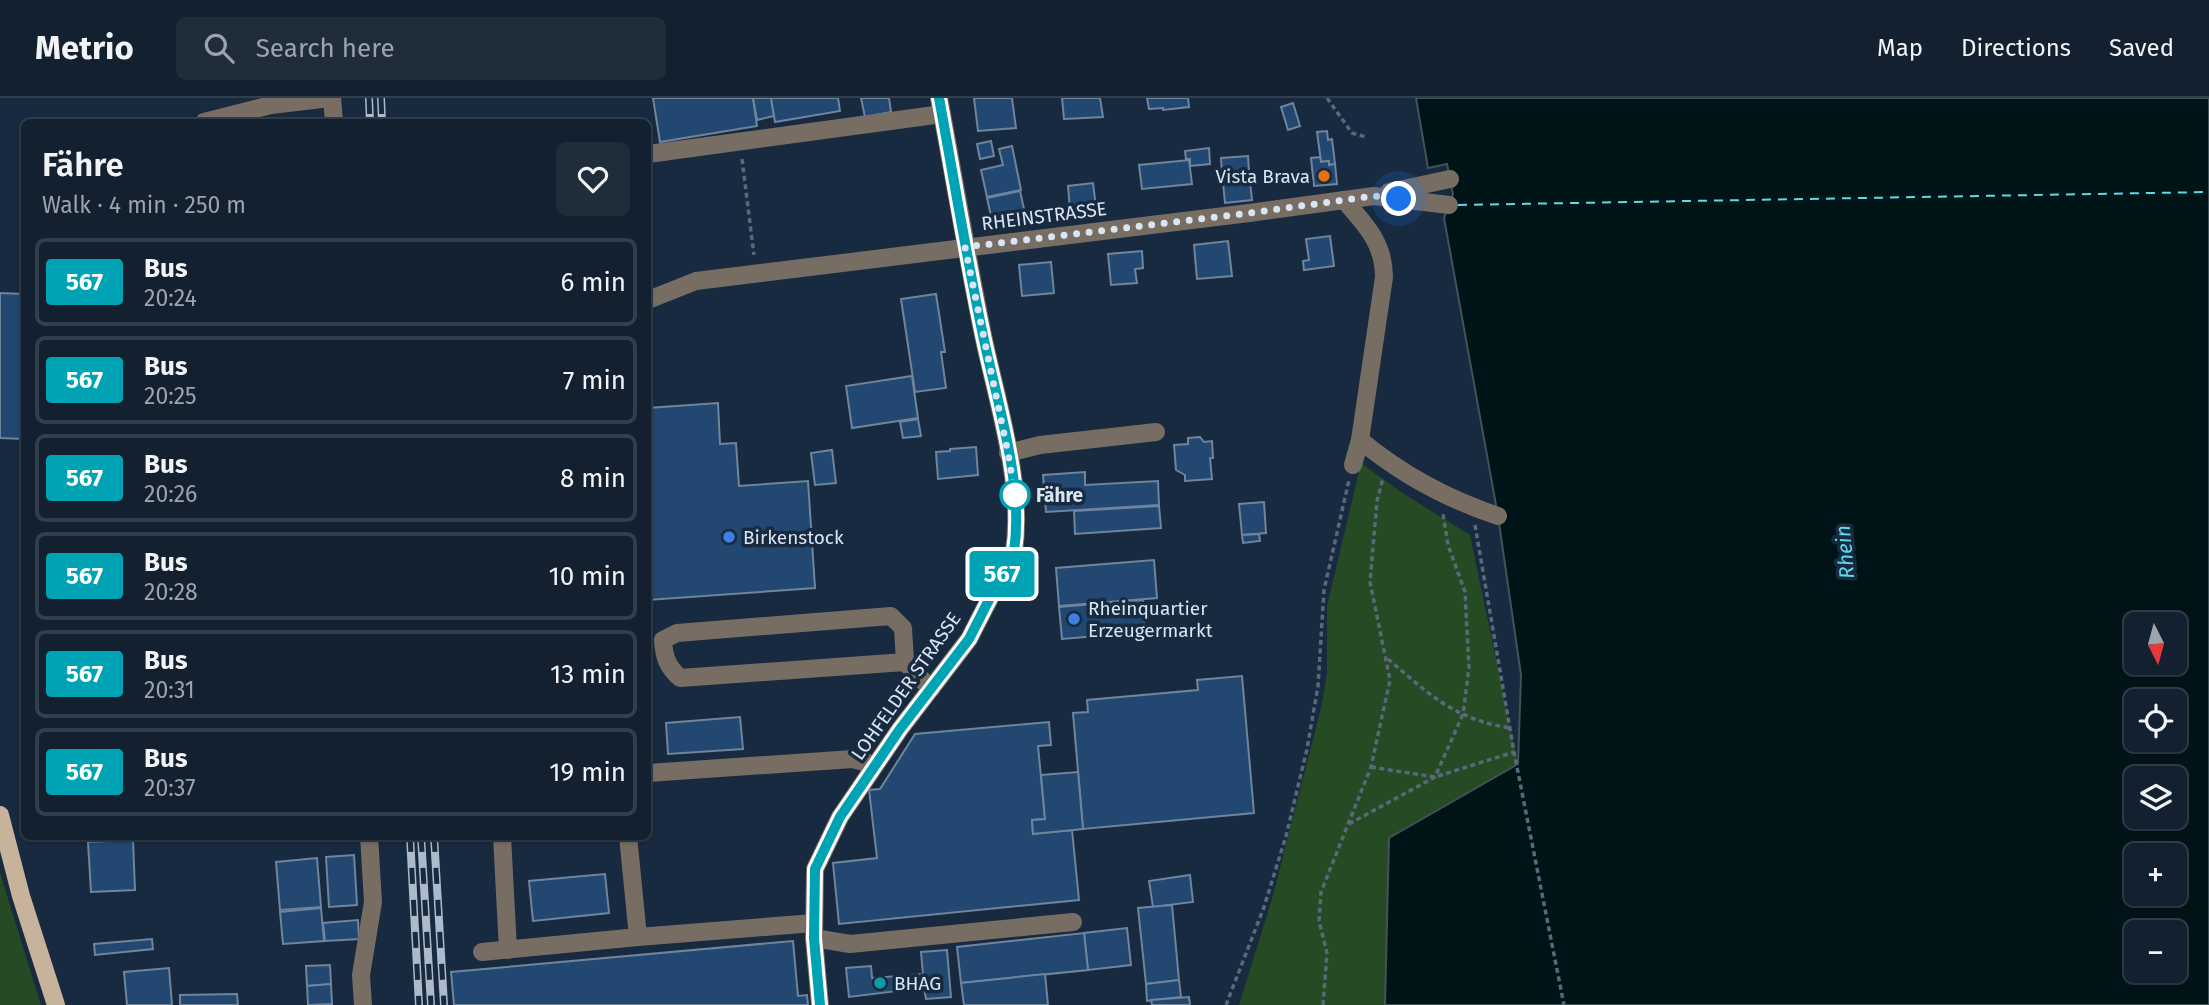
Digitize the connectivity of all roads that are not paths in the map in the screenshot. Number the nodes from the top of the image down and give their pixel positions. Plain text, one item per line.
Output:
1 (331, 98) edge
2 (941, 106) edge
3 (215, 119) edge
4 (334, 119) edge
5 (651, 153) edge
6 (1450, 179) dead end
7 (1374, 196) junction
8 (1344, 200) junction
9 (1449, 205) dead end
10 (965, 247) junction
11 (651, 299) edge
12 (1156, 432) dead end
13 (1360, 440) junction
14 (1008, 453) junction
15 (1353, 465) road end
16 (1498, 516) dead end
17 (655, 653) edge
18 (905, 662) junction
19 (931, 689) junction
20 (875, 765) junction
21 (651, 773) edge
22 (0, 815) edge
23 (369, 840) edge
24 (502, 840) edge
25 (628, 840) edge
26 (1073, 922) dead end
27 (814, 930) junction
28 (638, 937) junction
29 (508, 950) junction
30 (482, 952) dead end
31 (56, 1005) edge
32 (363, 1005) edge
33 (820, 1005) edge

1 - 3 street
1 - 4 street
2 - 5 street
2 - 10 street, LOHFELDER STRASSE
6 - 7 street
7 - 8 street, RHEINSTRASSE
7 - 9 street, RHEINSTRASSE
8 - 10 street, RHEINSTRASSE
8 - 13 street
10 - 11 street, RHEINSTRASSE
10 - 14 street, LOHFELDER STRASSE
12 - 14 street
13 - 15 street
13 - 16 street
14 - 19 street, LOHFELDER STRASSE
17 - 18 street
17 - 18 street
18 - 19 street
19 - 20 street, LOHFELDER STRASSE
20 - 21 street
20 - 27 street, LOHFELDER STRASSE
22 - 31 main road
23 - 32 street
24 - 29 street
25 - 28 street
26 - 27 street
27 - 28 street
27 - 33 street, LOHFELDER STRASSE
28 - 29 street
29 - 30 street

